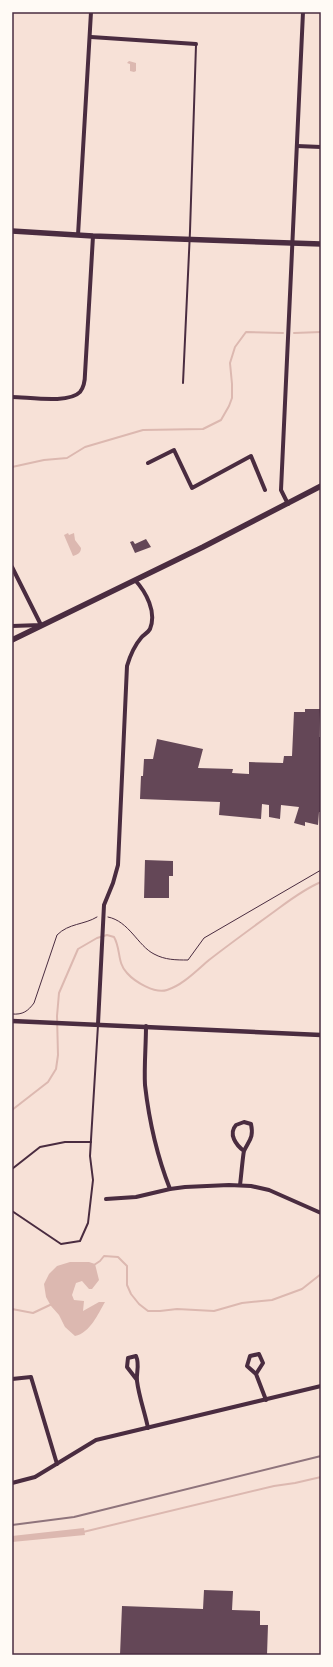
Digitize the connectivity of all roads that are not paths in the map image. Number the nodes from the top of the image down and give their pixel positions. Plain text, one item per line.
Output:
1 (91, 12) edge
2 (303, 12) edge
3 (90, 37) junction
4 (196, 44) joint
5 (297, 146) junction
6 (321, 147) edge
7 (12, 231) edge
8 (78, 235) junction
9 (93, 236) junction
10 (189, 239) junction
11 (292, 243) junction
12 (321, 244) edge
13 (183, 383) dead end
14 (12, 397) edge
15 (148, 463) dead end
16 (321, 486) edge
17 (265, 490) dead end
18 (288, 504) junction
19 (12, 568) edge
20 (135, 580) junction
21 (41, 625) junction
22 (12, 626) edge
23 (12, 640) edge
24 (12, 1021) edge
25 (98, 1024) junction
26 (146, 1026) junction
27 (321, 1035) edge
28 (91, 1142) junction
29 (244, 1151) junction
30 (12, 1169) edge
31 (240, 1185) junction
32 (170, 1189) junction
33 (106, 1199) dead end
34 (12, 1211) edge
35 (321, 1213) edge
36 (256, 1374) junction
37 (12, 1380) edge
38 (137, 1380) junction
39 (321, 1386) edge
40 (266, 1400) junction
41 (148, 1428) junction
42 (57, 1464) junction
43 (12, 1483) edge

1 - 3 street
2 - 5 street
3 - 4 street
3 - 8 street
4 - 10 lane
5 - 6 street
5 - 11 street
7 - 8 main road
8 - 9 main road
9 - 10 main road
9 - 14 street
10 - 11 main road
10 - 13 lane
11 - 12 main road
11 - 18 street
15 - 17 street
16 - 18 main road
18 - 20 main road
19 - 21 street
20 - 21 main road
20 - 25 street
21 - 22 street
21 - 23 main road
24 - 25 street
25 - 26 street
25 - 28 lane
26 - 27 street
26 - 32 street
28 - 30 lane
28 - 34 lane
29 - 29 street
29 - 31 street
31 - 32 street
31 - 35 street
32 - 33 street
36 - 36 street
36 - 40 street
37 - 42 street
38 - 38 street
38 - 41 street
39 - 40 street
40 - 41 street
41 - 42 street
42 - 43 street

